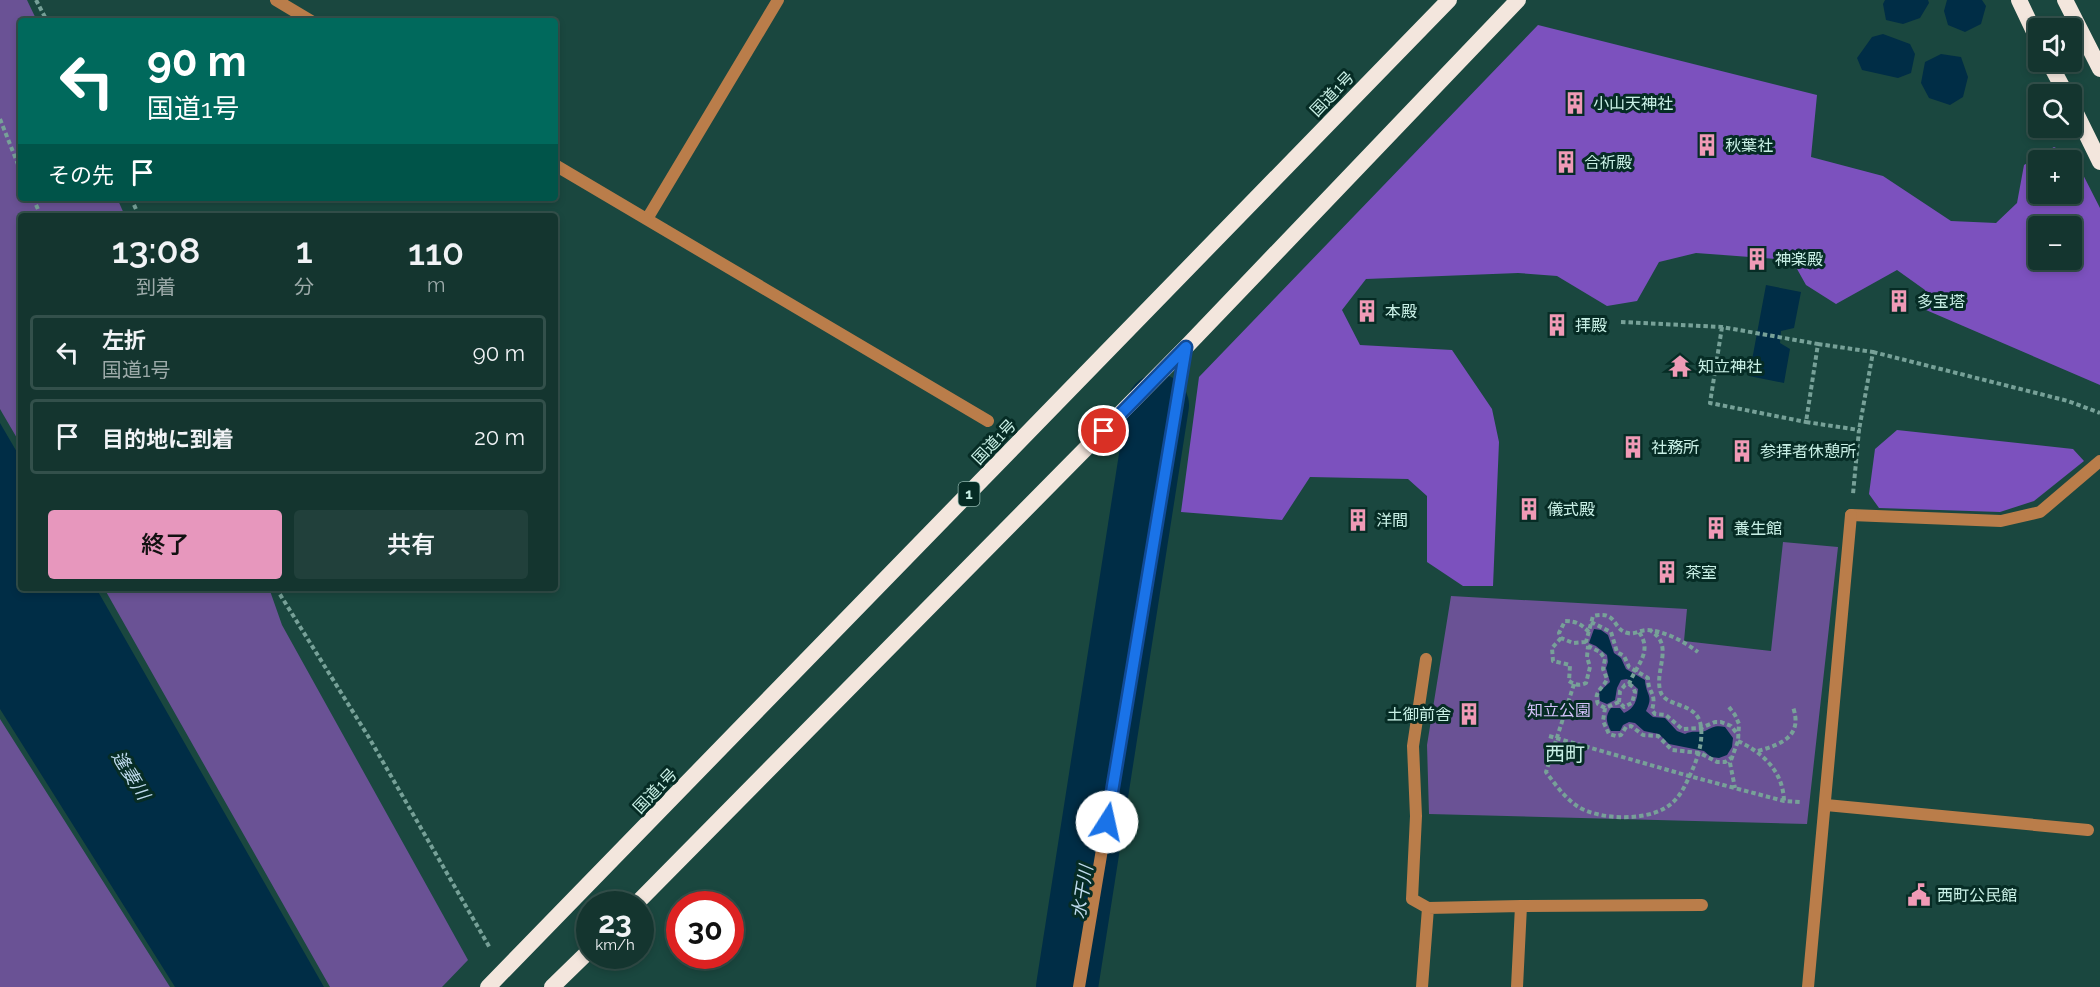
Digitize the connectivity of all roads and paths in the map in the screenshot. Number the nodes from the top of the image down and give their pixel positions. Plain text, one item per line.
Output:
1 (36, 0) edge
2 (276, 0) edge
3 (778, 0) edge
4 (1518, 0) edge
5 (2019, 0) edge
6 (2065, 0) edge
7 (1446, 1) edge
8 (45, 18) edge
9 (306, 18) edge
10 (2028, 19) edge
11 (2100, 69) edge
12 (0, 119) edge
13 (2082, 125) edge
14 (2100, 162) edge
15 (18, 164) edge
16 (558, 167) edge
17 (647, 219) junction
18 (1621, 322) dead end
19 (1722, 327) junction
20 (1818, 344) junction
21 (1186, 347) junction
22 (1873, 352) junction
23 (2100, 413) edge
24 (988, 421) dead end
25 (1806, 422) junction
26 (1859, 430) junction
27 (2100, 461) edge
28 (1851, 514) junction
29 (278, 591) edge
30 (1591, 622) junction
31 (1651, 631) junction
32 (1588, 632) junction
33 (1638, 632) junction
34 (1561, 638) junction
35 (1587, 644) junction
36 (1698, 652) dead end
37 (1426, 659) dead end
38 (1634, 670) junction
39 (1574, 684) junction
40 (1629, 684) junction
41 (1619, 702) junction
42 (1729, 707) dead end
43 (1793, 707) dead end
44 (1605, 708) junction
45 (1701, 728) junction
46 (1549, 736) dead end
47 (1557, 738) junction
48 (1739, 738) junction
49 (1758, 751) junction
50 (1700, 753) junction
51 (1731, 758) junction
52 (1689, 776) junction
53 (1735, 788) junction
54 (1784, 801) junction
55 (1826, 805) junction
56 (2088, 830) dead end
57 (649, 891) edge
58 (1702, 905) dead end
59 (1521, 906) junction
60 (1428, 908) junction
61 (576, 964) edge
62 (504, 972) junction
63 (488, 987) edge
64 (552, 987) edge
65 (1079, 987) edge
66 (1422, 987) edge
67 (1517, 987) edge
68 (1808, 987) edge

1 - 8 path
2 - 9 street
3 - 17 street
4 - 21 highway
5 - 10 highway
6 - 11 highway
7 - 62 highway, 国道1号 / 1
12 - 15 path
13 - 14 highway
16 - 17 street
17 - 24 street
18 - 19 path
19 - 20 path
19 - 25 path
20 - 22 path
20 - 25 path
21 - 57 highway
21 - 65 street
22 - 23 path
22 - 26 path
25 - 26 path
26 - 28 path
27 - 28 street
28 - 55 street
29 - 62 path
30 - 32 path
30 - 33 path
30 - 38 path
31 - 33 path
31 - 36 path
31 - 45 path
32 - 34 path
32 - 35 path
33 - 38 path
34 - 35 path
34 - 39 path
35 - 39 path
35 - 44 path
37 - 60 street
38 - 40 path
38 - 45 path
39 - 47 path
40 - 41 path
40 - 41 path
41 - 44 path
42 - 48 path
43 - 49 path
44 - 50 path
45 - 48 path
45 - 50 path
46 - 47 path
47 - 52 path
47 - 52 path
48 - 49 path
48 - 51 path
49 - 54 path
50 - 51 path
50 - 52 path
51 - 53 path
52 - 53 path
53 - 54 path
54 - 55 path
55 - 56 street
55 - 68 street
58 - 59 street
59 - 60 street
59 - 67 street
60 - 66 street
61 - 64 highway
62 - 63 highway, 国道1号 / 1

